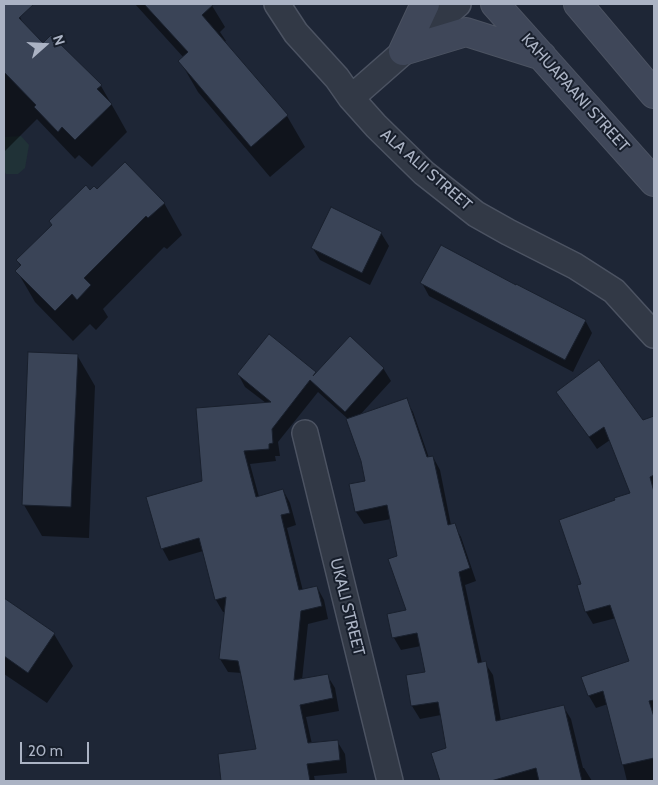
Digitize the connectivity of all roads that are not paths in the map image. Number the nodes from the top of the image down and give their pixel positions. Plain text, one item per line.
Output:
1 (277, 4) edge
2 (425, 4) edge
3 (458, 4) edge
4 (495, 4) edge
5 (578, 4) edge
6 (403, 51) junction
7 (542, 56) junction
8 (654, 94) edge
9 (351, 98) junction
10 (654, 182) edge
11 (654, 335) edge
12 (305, 434) dead end
13 (390, 781) edge

1 - 9 street, ALA ALII STREET
2 - 6 main road
3 - 6 street
4 - 7 main road, KAHUAPAANI STREET
5 - 8 main road
6 - 7 main road
6 - 9 street
7 - 10 main road, KAHUAPAANI STREET
9 - 11 street, ALA ALII STREET
12 - 13 street, UKALI STREET

